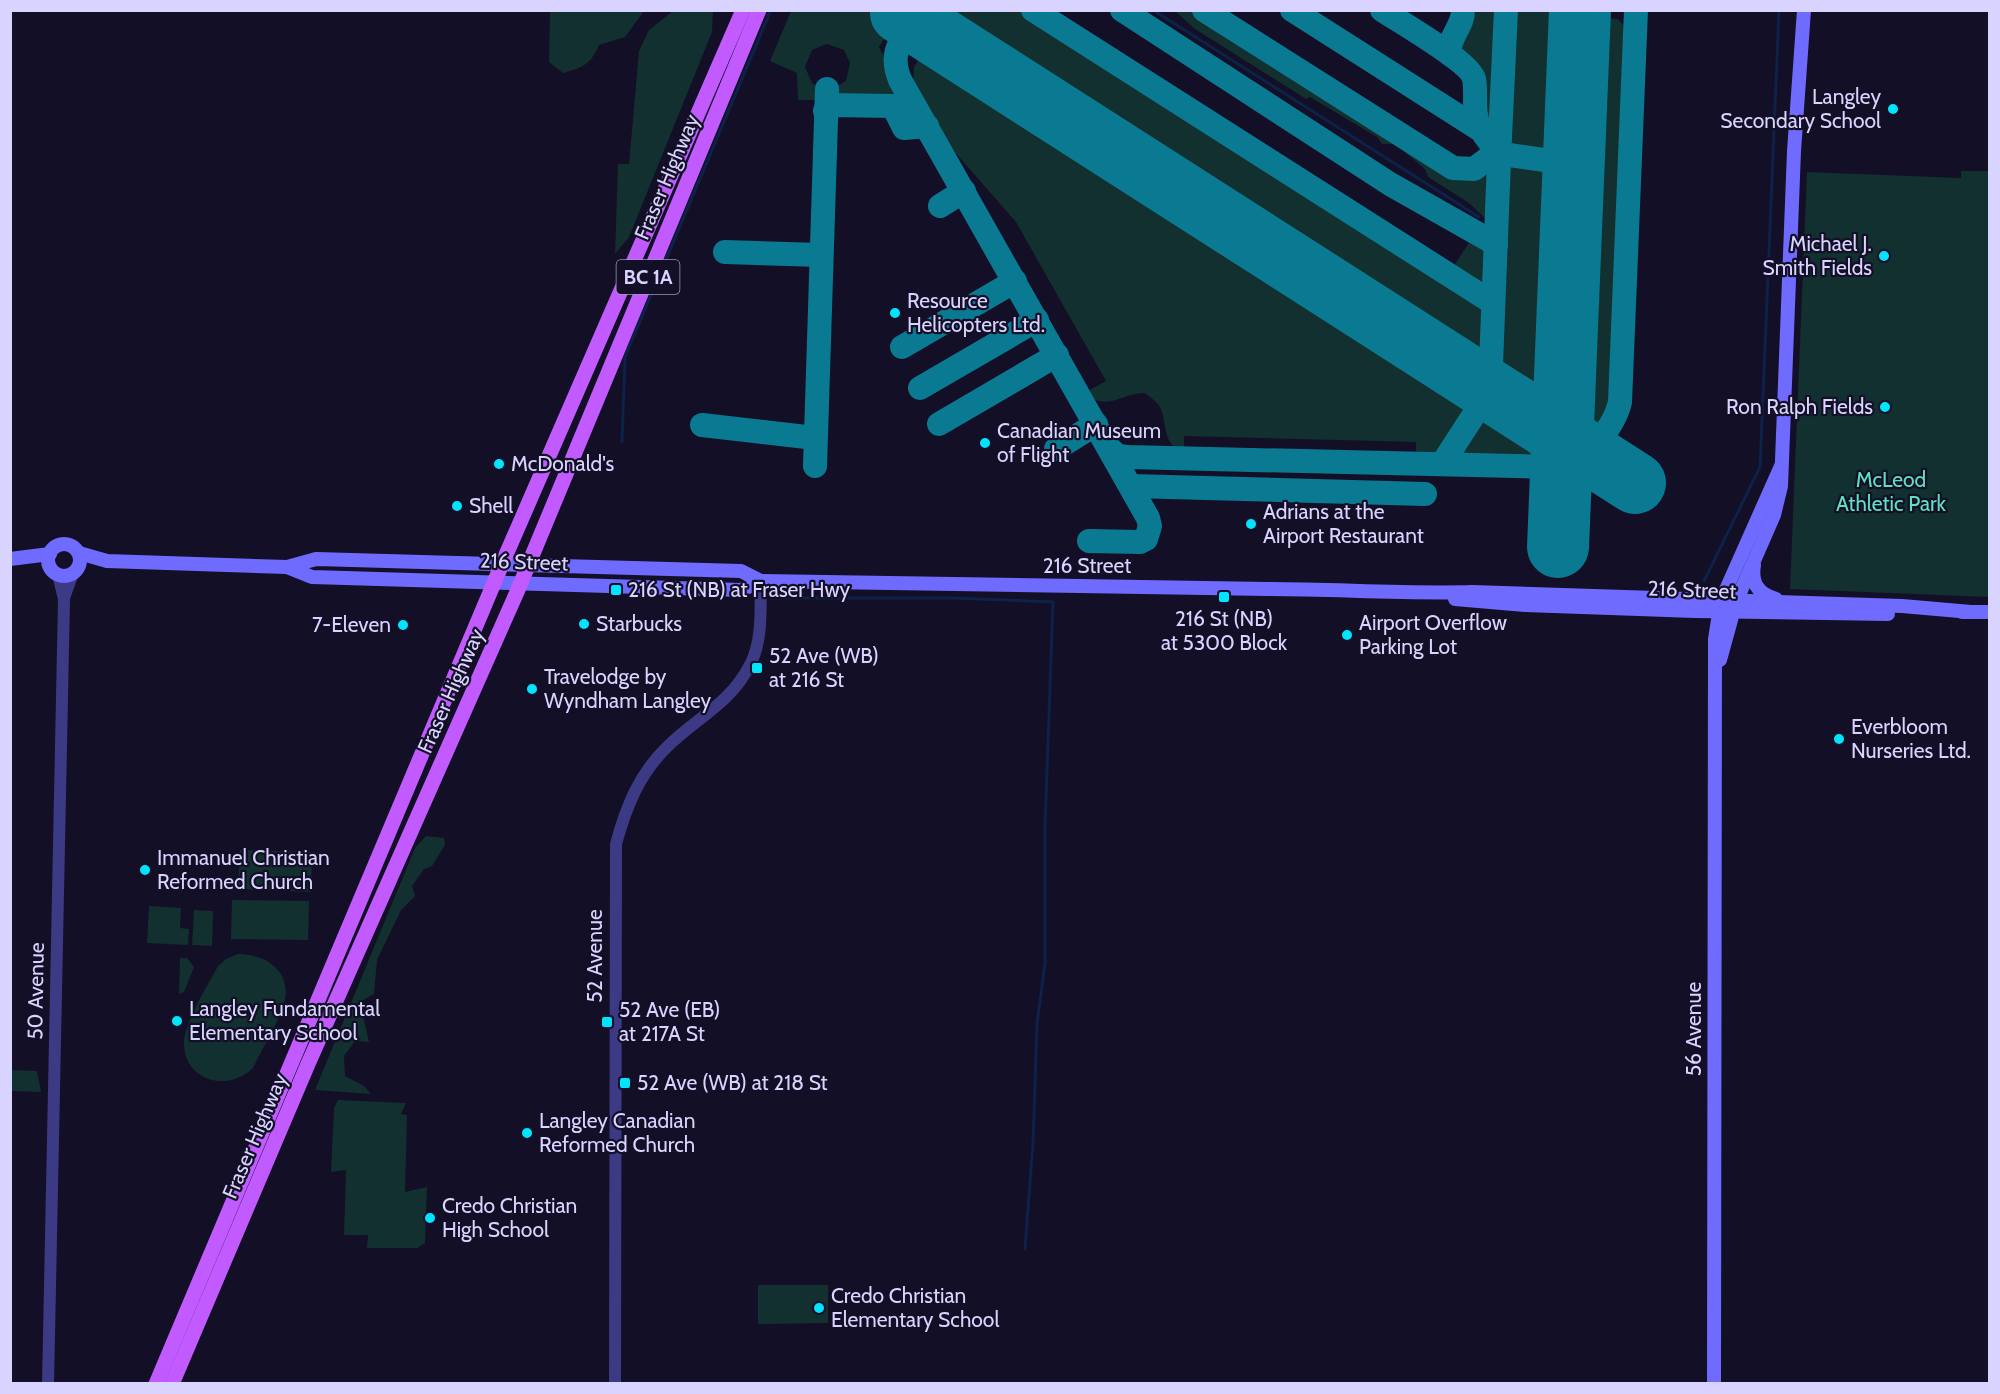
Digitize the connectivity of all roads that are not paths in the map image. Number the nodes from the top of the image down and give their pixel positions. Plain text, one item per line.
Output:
1 (743, 10) edge
2 (759, 10) edge
3 (1803, 10) edge
4 (1781, 466) junction
5 (79, 553) junction
6 (1756, 554) junction
7 (17, 559) edge
8 (107, 561) junction
9 (502, 564) junction
10 (52, 565) junction
11 (528, 565) junction
12 (287, 567) junction
13 (75, 572) junction
14 (760, 581) junction
15 (494, 582) junction
16 (520, 583) junction
17 (64, 599) junction
18 (1793, 603) junction
19 (1719, 606) junction
20 (1735, 607) junction
21 (1971, 612) junction
22 (1989, 612) edge
23 (1716, 674) junction
24 (48, 1383) edge
25 (156, 1383) edge
26 (172, 1383) edge
27 (615, 1383) edge
28 (1714, 1383) edge

1 - 9 main road, Fraser Highway / BC 1A
2 - 11 main road, Fraser Highway / BC 1A
3 - 4 main road, 56 Avenue
4 - 6 main road, 56 Avenue
4 - 19 main road, 56 Avenue
5 - 8 main road, 216 Street
5 - 10 main road
5 - 13 main road
6 - 18 main road
6 - 20 main road, 56 Avenue
7 - 10 main road
8 - 12 main road, 216 Street
8 - 13 main road, 216 Street
9 - 11 main road, 216 Street
9 - 12 main road, 216 Street
9 - 15 main road, Fraser Highway / BC 1A
10 - 13 main road
10 - 17 street, 50 Avenue
11 - 14 main road, 216 Street
11 - 16 main road, Fraser Highway / BC 1A
12 - 15 main road, 216 Street
13 - 17 street, 50 Avenue
14 - 16 main road, 216 Street
14 - 19 main road, 216 Street
14 - 27 street, 52 Avenue
15 - 16 main road, 216 Street
15 - 25 main road, Fraser Highway / BC 1A
16 - 26 main road, Fraser Highway / BC 1A
17 - 24 street, 50 Avenue
18 - 20 main road, 216 Street
18 - 21 main road, 216 Street
19 - 20 main road, 216 Street
19 - 23 main road, 56 Avenue
20 - 21 main road, 216 Street
20 - 23 main road, 56 Avenue
21 - 22 main road, 216 Street
23 - 28 main road, 56 Avenue

